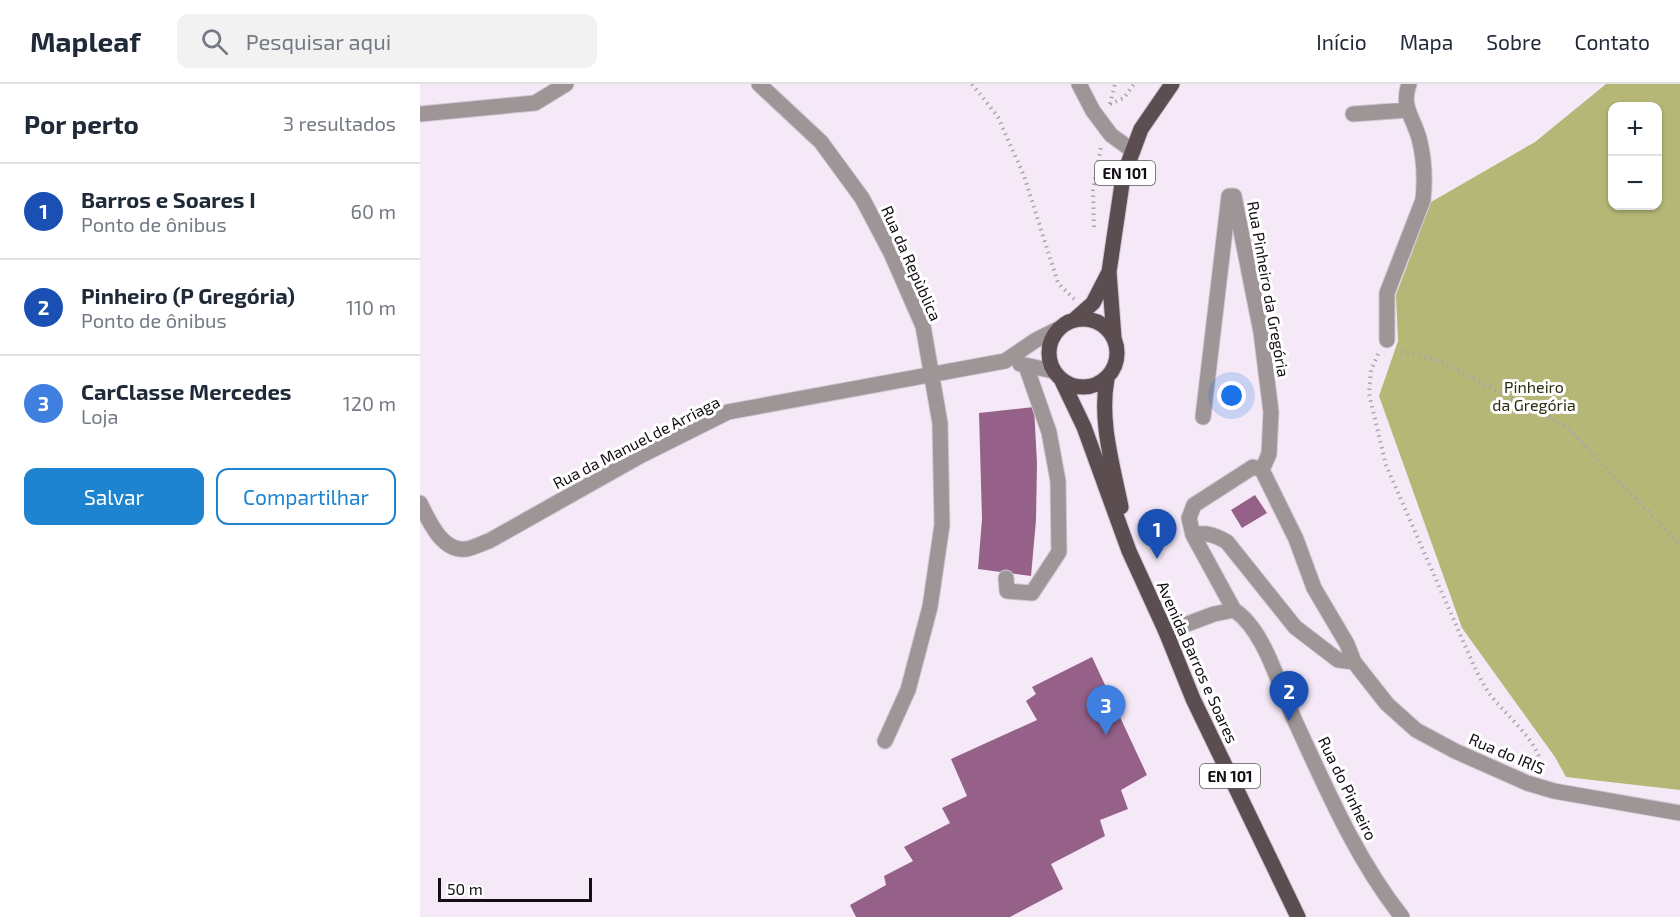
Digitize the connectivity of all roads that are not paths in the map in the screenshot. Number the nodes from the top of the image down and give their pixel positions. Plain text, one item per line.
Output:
1 (566, 84) edge
2 (759, 84) edge
3 (1172, 84) edge
4 (1409, 84) edge
5 (1081, 89) edge
6 (1408, 110) junction
7 (420, 114) edge
8 (1353, 114) dead end
9 (1133, 151) junction
10 (1109, 272) junction
11 (1080, 315) junction
12 (1058, 329) junction
13 (1114, 338) junction
14 (1387, 340) road end
15 (1005, 361) junction
16 (1026, 366) junction
17 (931, 376) junction
18 (1058, 376) junction
19 (1107, 378) junction
20 (1203, 417) dead end
21 (1262, 470) junction
22 (420, 503) edge
23 (1193, 535) junction
24 (1129, 551) junction
25 (1006, 578) dead end
26 (1234, 610) junction
27 (1166, 632) junction
28 (1354, 662) junction
29 (885, 741) dead end
30 (1680, 813) edge
31 (1298, 917) edge
32 (1402, 917) edge

1 - 7 street
2 - 17 street, Rua da Repùblica
3 - 9 main road, EN 101
4 - 6 street
5 - 9 street
6 - 8 street
6 - 14 street
9 - 10 main road, EN 101
10 - 11 main road, EN 101
10 - 13 main road, EN 101
11 - 12 main road, EN 101
11 - 13 main road
12 - 15 street
12 - 18 main road, EN 101
13 - 19 main road, EN 101
15 - 16 street
15 - 17 street, Rua da Manuel de Arriaga
16 - 18 street
16 - 25 street
17 - 22 street, Rua da Manuel de Arriaga
17 - 29 street, Rua da Repùblica
18 - 19 main road
18 - 24 main road, Avenida Barros e Soares / EN 101
19 - 24 main road, Avenida Barros e Soares / EN 101
20 - 21 street, Rua Pinheiro da Gregória
21 - 23 street
21 - 28 street, Rua do IRIS
23 - 26 street
23 - 28 street
24 - 27 main road, Avenida Barros e Soares / EN 101
26 - 27 street
26 - 32 street, Rua do Pinheiro
27 - 31 main road, Avenida Barros e Soares / EN 101
28 - 30 street, Rua do IRIS

